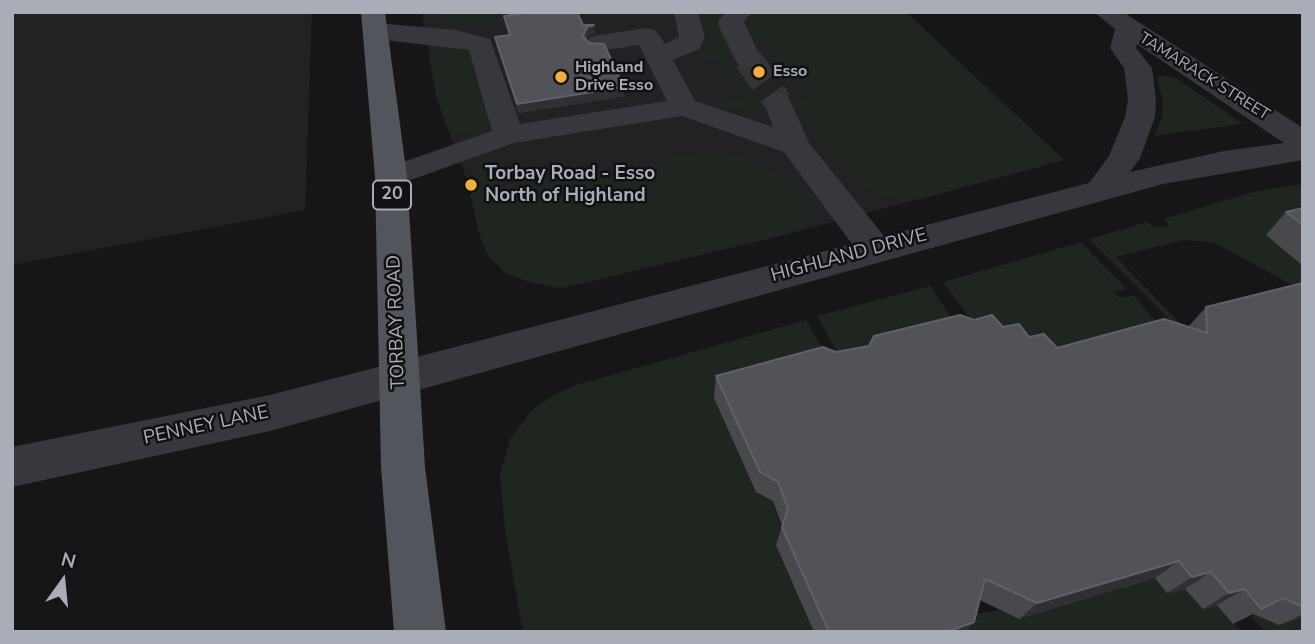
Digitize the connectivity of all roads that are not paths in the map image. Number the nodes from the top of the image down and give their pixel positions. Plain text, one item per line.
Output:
1 (686, 12) edge
2 (740, 12) edge
3 (1117, 20) edge
4 (374, 22) edge
5 (599, 43) edge
6 (658, 57) junction
7 (748, 59) tunnel mouth
8 (778, 102) tunnel mouth
9 (684, 107) junction
10 (568, 116) junction
11 (1303, 142) edge
12 (795, 145) junction
13 (1303, 150) edge
14 (391, 177) junction
15 (1098, 192) junction
16 (875, 249) junction
17 (399, 378) junction
18 (12, 467) edge
19 (421, 632) edge

1 - 6 street
2 - 7 street
3 - 11 street, TAMARACK STREET
3 - 15 street
4 - 10 street
4 - 14 main road, TORBAY ROAD / 20
5 - 6 street
6 - 9 street
8 - 12 street
9 - 10 street
9 - 12 street
10 - 14 street
12 - 16 street
13 - 15 street, HIGHLAND DRIVE
14 - 17 main road, TORBAY ROAD / 20
15 - 16 street, HIGHLAND DRIVE
16 - 17 street, HIGHLAND DRIVE
17 - 18 street, PENNEY LANE
17 - 19 main road, TORBAY ROAD / 20

